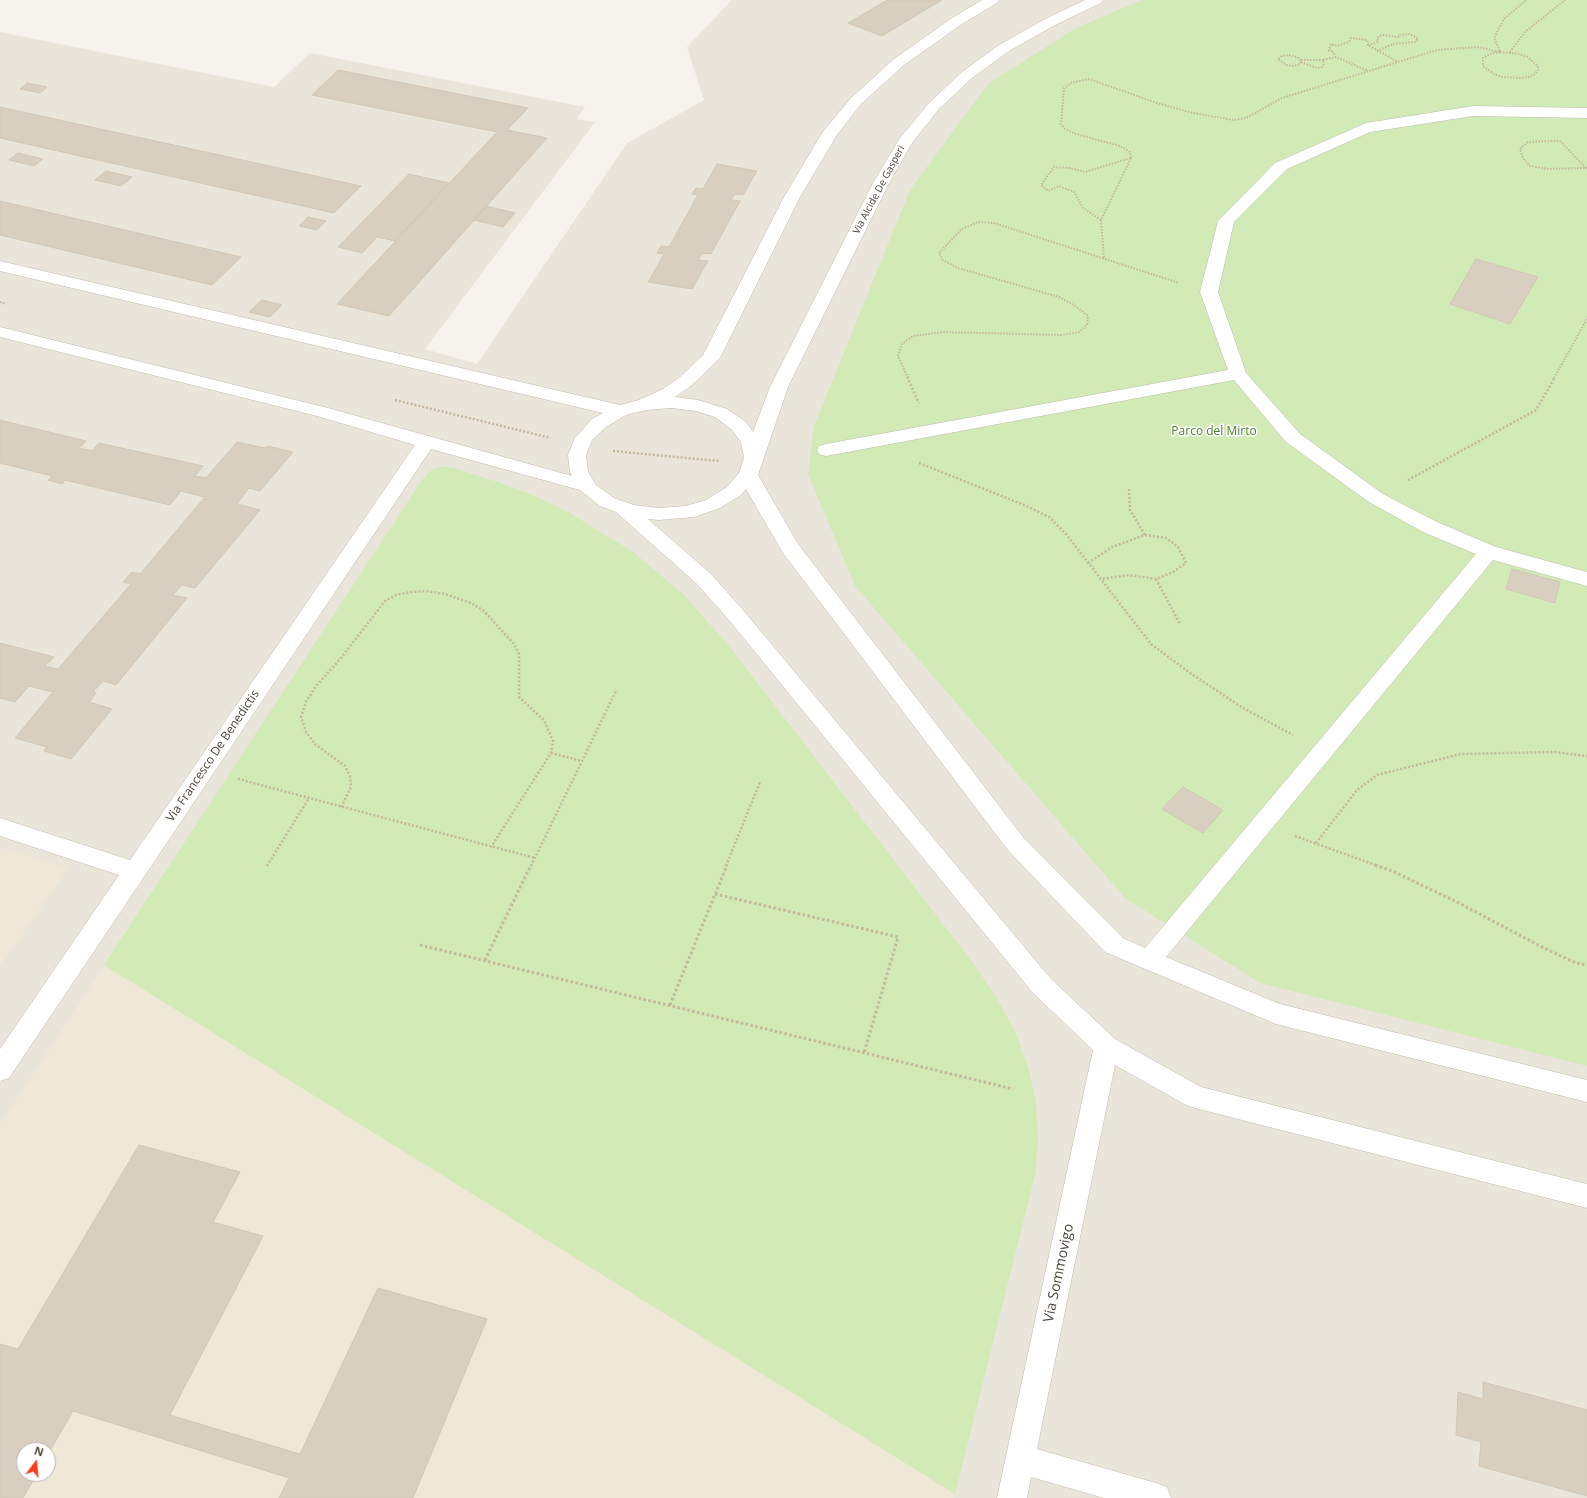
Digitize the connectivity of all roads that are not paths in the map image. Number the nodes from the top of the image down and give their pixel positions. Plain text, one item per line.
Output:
1 (992, 0) edge
2 (1096, 0) edge
3 (1587, 112) edge
4 (0, 266) edge
5 (0, 332) edge
6 (1238, 374) junction
7 (645, 404) junction
8 (620, 411) junction
9 (426, 442) junction
10 (826, 450) dead end
11 (751, 465) junction
12 (587, 486) junction
13 (623, 508) junction
14 (1489, 552) junction
15 (1587, 579) edge
16 (0, 827) edge
17 (135, 871) junction
18 (1150, 960) junction
19 (1106, 1047) junction
20 (0, 1070) edge
21 (1587, 1091) edge
22 (1587, 1196) edge
23 (1020, 1459) junction
24 (1012, 1498) edge
25 (1156, 1498) edge

1 - 7 street
2 - 11 street, Via Alcide De Gasperi
3 - 6 street
4 - 8 street
5 - 9 street
6 - 10 street
6 - 14 street
7 - 8 street
7 - 11 street
8 - 12 street
9 - 12 street
9 - 17 street, Via Francesco De Benedictis
11 - 13 street
11 - 18 street
12 - 13 street
13 - 19 street
14 - 15 street
14 - 18 street
16 - 17 street
17 - 20 street, Via Francesco De Benedictis
18 - 21 street
19 - 22 street
19 - 23 street, Via Sommovigo
23 - 24 street, Via Sommovigo
23 - 25 street

